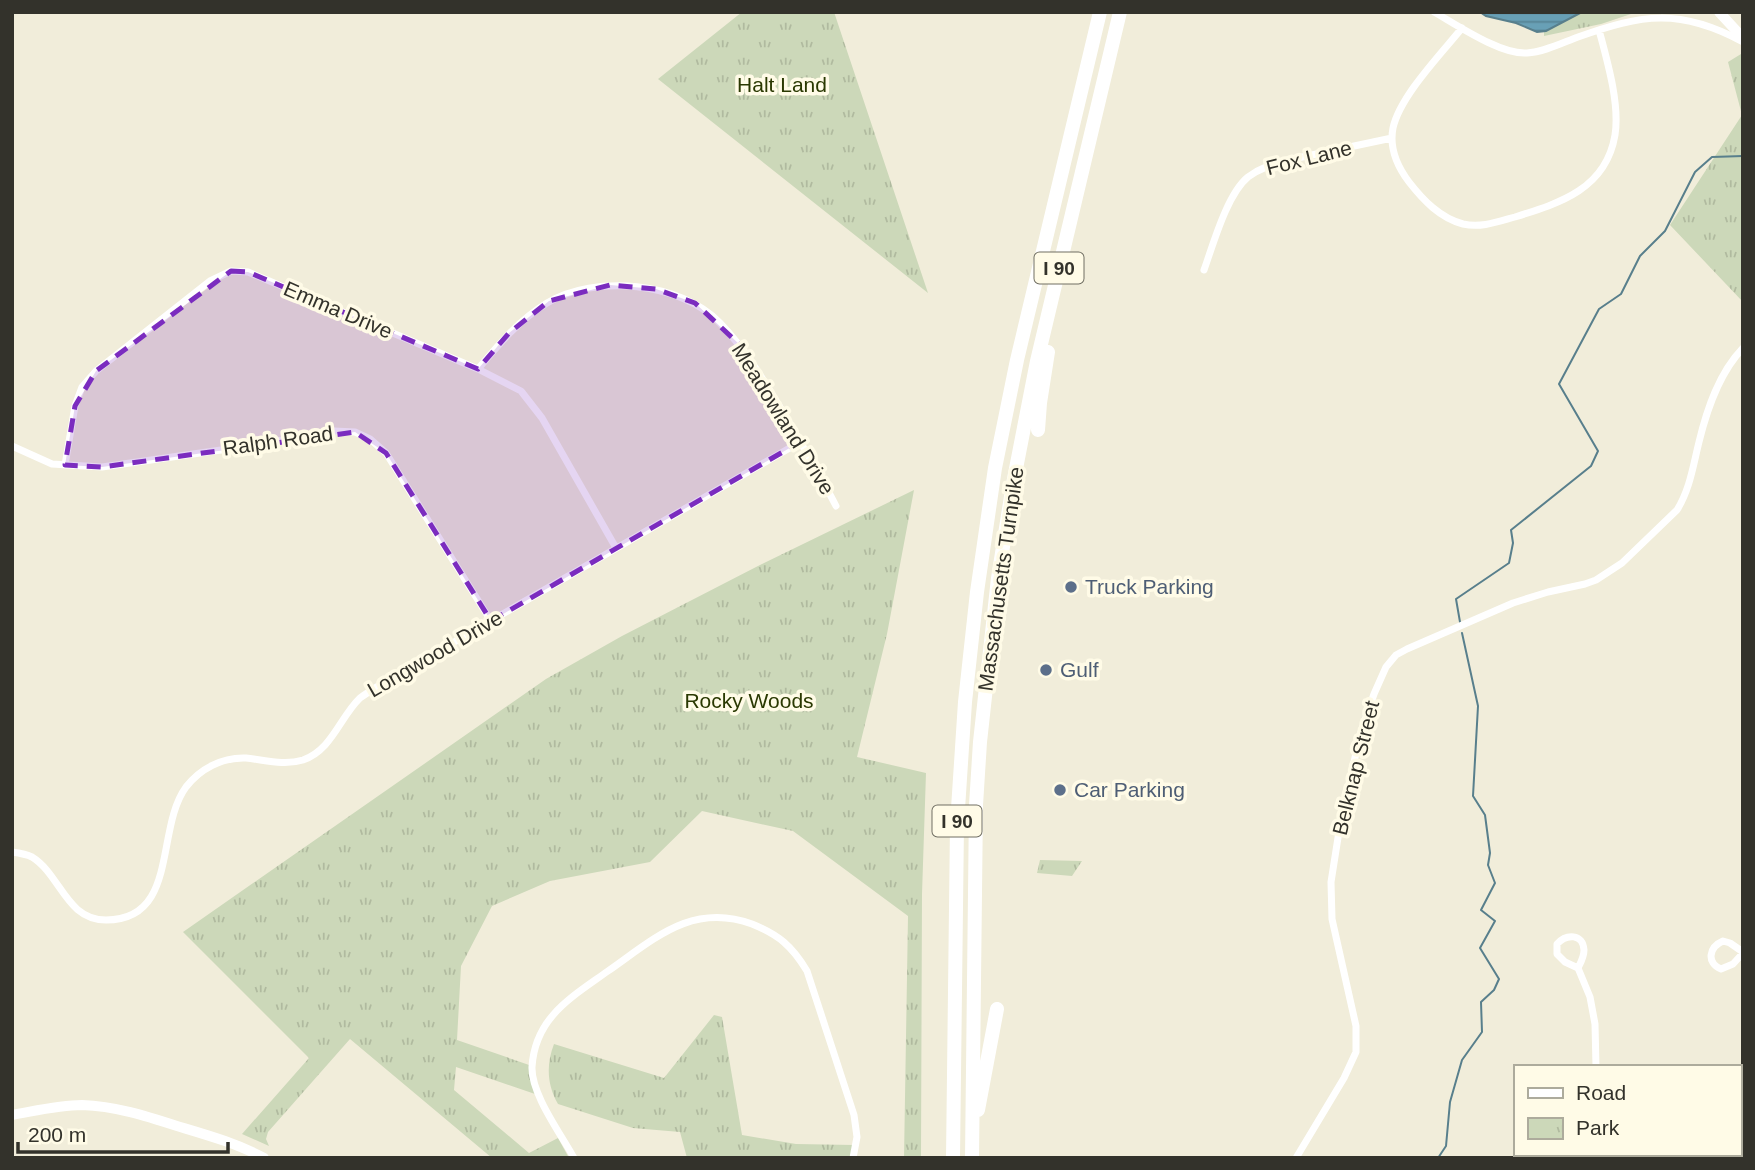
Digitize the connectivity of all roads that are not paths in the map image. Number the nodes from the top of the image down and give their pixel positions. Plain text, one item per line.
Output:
1 (1100, 12) edge
2 (1120, 12) edge
3 (1434, 12) edge
4 (1721, 13) edge
5 (1462, 28) junction
6 (1598, 30) junction
7 (1743, 40) edge
8 (1392, 138) junction
9 (1059, 267) junction
10 (1204, 271) dead end
11 (1743, 348) edge
12 (478, 369) junction
13 (1038, 430) dead end
14 (800, 442) junction
15 (12, 446) edge
16 (65, 465) junction
17 (836, 506) dead end
18 (616, 548) junction
19 (491, 621) junction
20 (12, 852) edge
21 (1743, 952) edge
22 (1578, 968) junction
23 (997, 1009) dead end
24 (1596, 1065) edge
25 (12, 1115) edge
26 (972, 1139) junction
27 (264, 1158) edge
28 (574, 1158) edge
29 (853, 1158) edge
30 (953, 1158) edge
31 (972, 1158) edge
32 (1296, 1158) edge

1 - 30 highway, Massachusetts Turnpike / I 90
2 - 9 highway, Massachusetts Turnpike / I 90
3 - 5 street
4 - 7 main road
5 - 6 street
5 - 8 street
6 - 7 street
6 - 8 street
8 - 10 street, Fox Lane
9 - 13 highway
9 - 26 highway, Massachusetts Turnpike / I 90
11 - 32 street, Belknap Street
12 - 14 street, Meadowland Drive
12 - 16 street, Emma Drive
12 - 18 street, Emma Drive
14 - 17 street, Meadowland Drive
14 - 18 street, Longwood Drive
15 - 16 street, Ralph Road
16 - 19 street, Ralph Road
18 - 19 street, Longwood Drive
19 - 20 street, Longwood Drive
21 - 21 street
22 - 22 street
22 - 24 street
23 - 26 highway
25 - 27 main road
26 - 31 highway, Massachusetts Turnpike / I 90
28 - 29 street

